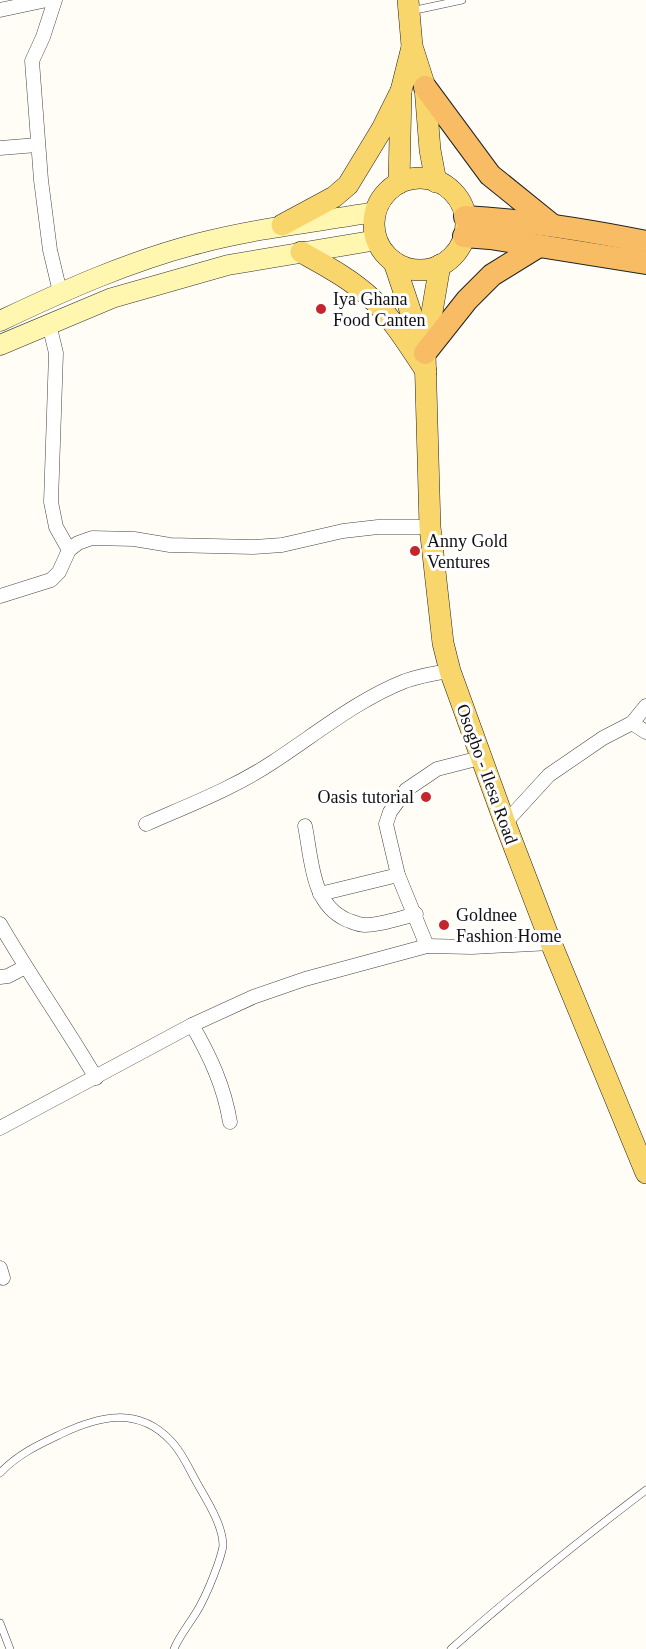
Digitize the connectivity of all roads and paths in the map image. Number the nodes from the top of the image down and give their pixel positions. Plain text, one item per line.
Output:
1 (47, 0) edge
2 (55, 0) edge
3 (462, 0) edge
4 (408, 6) edge
5 (0, 10) edge
6 (412, 46) junction
7 (425, 87) junction
8 (401, 91) junction
9 (37, 145) junction
10 (0, 148) edge
11 (436, 182) junction
12 (399, 183) junction
13 (375, 212) junction
14 (282, 225) junction
15 (552, 225) junction
16 (465, 227) junction
17 (377, 240) junction
18 (646, 242) edge
19 (539, 246) junction
20 (301, 252) junction
21 (394, 262) junction
22 (646, 263) edge
23 (440, 265) junction
24 (60, 292) junction
25 (0, 321) edge
26 (49, 324) junction
27 (0, 345) edge
28 (425, 362) junction
29 (430, 527) junction
30 (69, 550) junction
31 (0, 596) edge
32 (450, 671) junction
33 (646, 706) edge
34 (632, 723) junction
35 (646, 732) edge
36 (480, 758) junction
37 (505, 823) junction
38 (146, 824) dead end
39 (305, 826) dead end
40 (398, 875) junction
41 (320, 894) junction
42 (416, 914) junction
43 (0, 924) edge
44 (551, 943) junction
45 (427, 946) junction
46 (25, 967) junction
47 (0, 977) edge
48 (192, 1025) junction
49 (96, 1078) junction
50 (230, 1122) dead end
51 (0, 1128) edge
52 (646, 1173) edge
53 (0, 1473) edge
54 (646, 1490) edge
55 (0, 1623) edge
56 (10, 1649) edge
57 (174, 1649) edge
58 (451, 1649) edge

1 - 5 street
2 - 9 street
3 - 4 lane
4 - 6 main road
6 - 7 main road
6 - 8 main road
7 - 11 main road
7 - 15 highway
8 - 12 main road
8 - 14 main road
9 - 10 street
9 - 24 street
11 - 12 main road
11 - 16 main road
12 - 13 main road
13 - 14 main road
13 - 17 main road
14 - 24 main road
15 - 16 highway
15 - 18 highway
16 - 19 highway
16 - 23 main road
17 - 20 main road
17 - 21 main road
19 - 22 highway
19 - 28 highway
20 - 26 main road
20 - 28 main road
21 - 23 main road
21 - 28 main road, Osogbo - Ilesa Road
23 - 28 main road, Osogbo - Ilesa Road
24 - 25 main road
26 - 27 main road
26 - 30 street
28 - 29 main road, Osogbo - Ilesa Road
29 - 30 street
29 - 32 main road, Osogbo - Ilesa Road
30 - 31 street
32 - 36 main road, Osogbo - Ilesa Road
32 - 38 street
33 - 34 street
34 - 35 street
34 - 37 street
36 - 37 main road, Osogbo - Ilesa Road
36 - 40 street
37 - 44 main road, Osogbo - Ilesa Road
39 - 41 street
40 - 41 street
40 - 42 street
41 - 42 street
42 - 45 street
43 - 46 street
44 - 45 street
44 - 52 main road, Osogbo - Ilesa Road
45 - 48 street
46 - 47 street
46 - 49 street
48 - 49 street
48 - 50 street
49 - 51 street
53 - 57 lane
54 - 58 lane
55 - 56 lane

